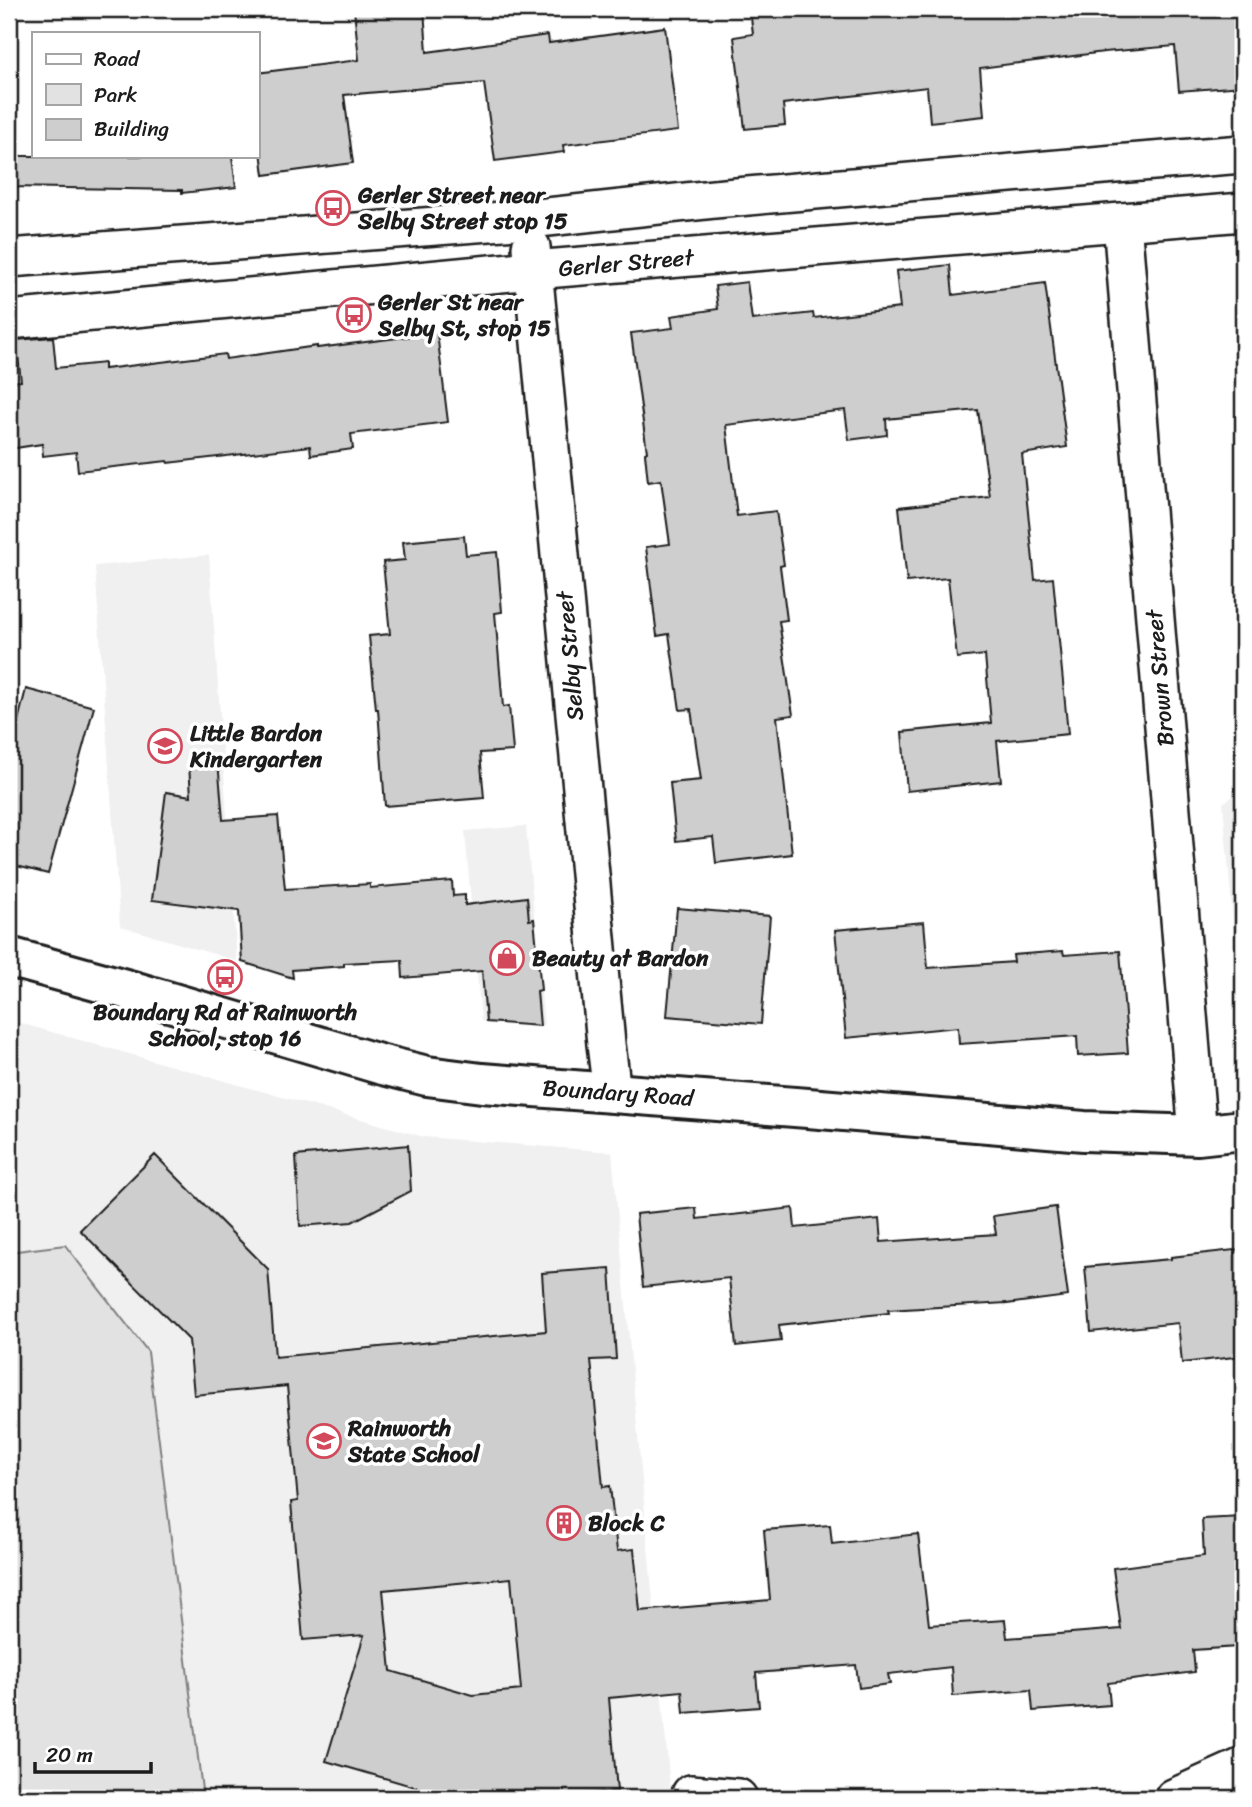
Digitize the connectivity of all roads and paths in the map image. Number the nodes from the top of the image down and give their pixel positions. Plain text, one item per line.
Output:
1 (1243, 154) edge
2 (1243, 212) edge
3 (529, 219) junction
4 (1122, 222) junction
5 (9, 258) edge
6 (533, 270) junction
7 (9, 320) edge
8 (9, 957) edge
9 (612, 1093) junction
10 (1243, 1130) edge
11 (1198, 1135) junction
12 (1243, 1768) edge
13 (691, 1794) dead end
14 (738, 1798) edge
15 (1174, 1798) edge

1 - 3 street
2 - 4 street, Gerler Street
3 - 5 street
3 - 6 street, Selby Street
4 - 6 street, Gerler Street
4 - 11 street, Brown Street
6 - 7 street, Gerler Street
6 - 9 street, Selby Street
8 - 9 main road, Boundary Road
9 - 11 main road, Boundary Road
10 - 11 main road, Boundary Road
12 - 15 street
13 - 14 street

